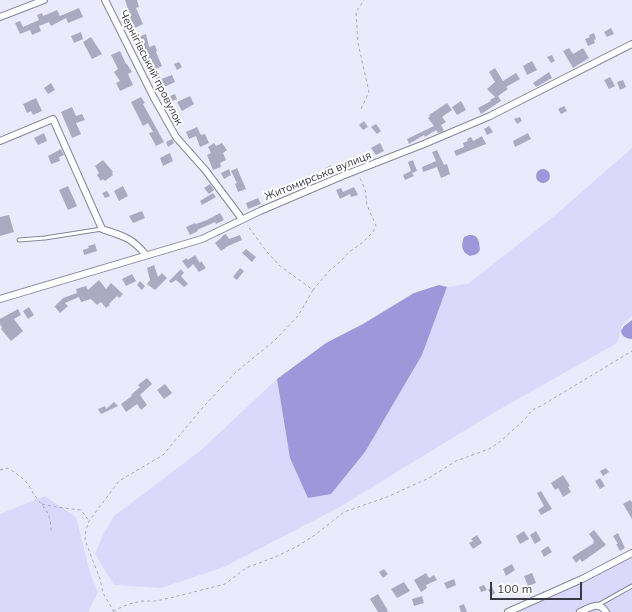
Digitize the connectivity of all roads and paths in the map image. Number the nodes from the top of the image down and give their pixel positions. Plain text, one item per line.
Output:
1 (44, 0) edge
2 (364, 0) edge
3 (106, 1) edge
4 (0, 17) edge
5 (632, 44) edge
6 (361, 109) dead end
7 (0, 141) edge
8 (355, 171) junction
9 (242, 219) junction
10 (102, 229) junction
11 (19, 240) dead end
12 (146, 255) junction
13 (313, 290) junction
14 (0, 299) edge
15 (632, 350) edge
16 (0, 470) edge
17 (42, 504) junction
18 (89, 521) junction
19 (51, 533) dead end
20 (632, 553) edge
21 (632, 586) edge
22 (598, 605) junction
23 (113, 611) edge
24 (508, 612) edge
25 (580, 612) edge
26 (606, 612) edge

1 - 4 street
2 - 6 path
3 - 9 street, Чернігівський провулок
5 - 8 street, Житомирська вулиця
7 - 10 street
8 - 9 street, Житомирська вулиця
8 - 13 path
9 - 12 street, Житомирська вулиця
9 - 13 path
10 - 11 lane
10 - 12 street
12 - 14 street, Житомирська вулиця
13 - 18 path
15 - 23 path
16 - 17 path
17 - 18 path
17 - 19 path
18 - 23 path
20 - 24 street
21 - 22 lane
22 - 25 street
22 - 26 street

